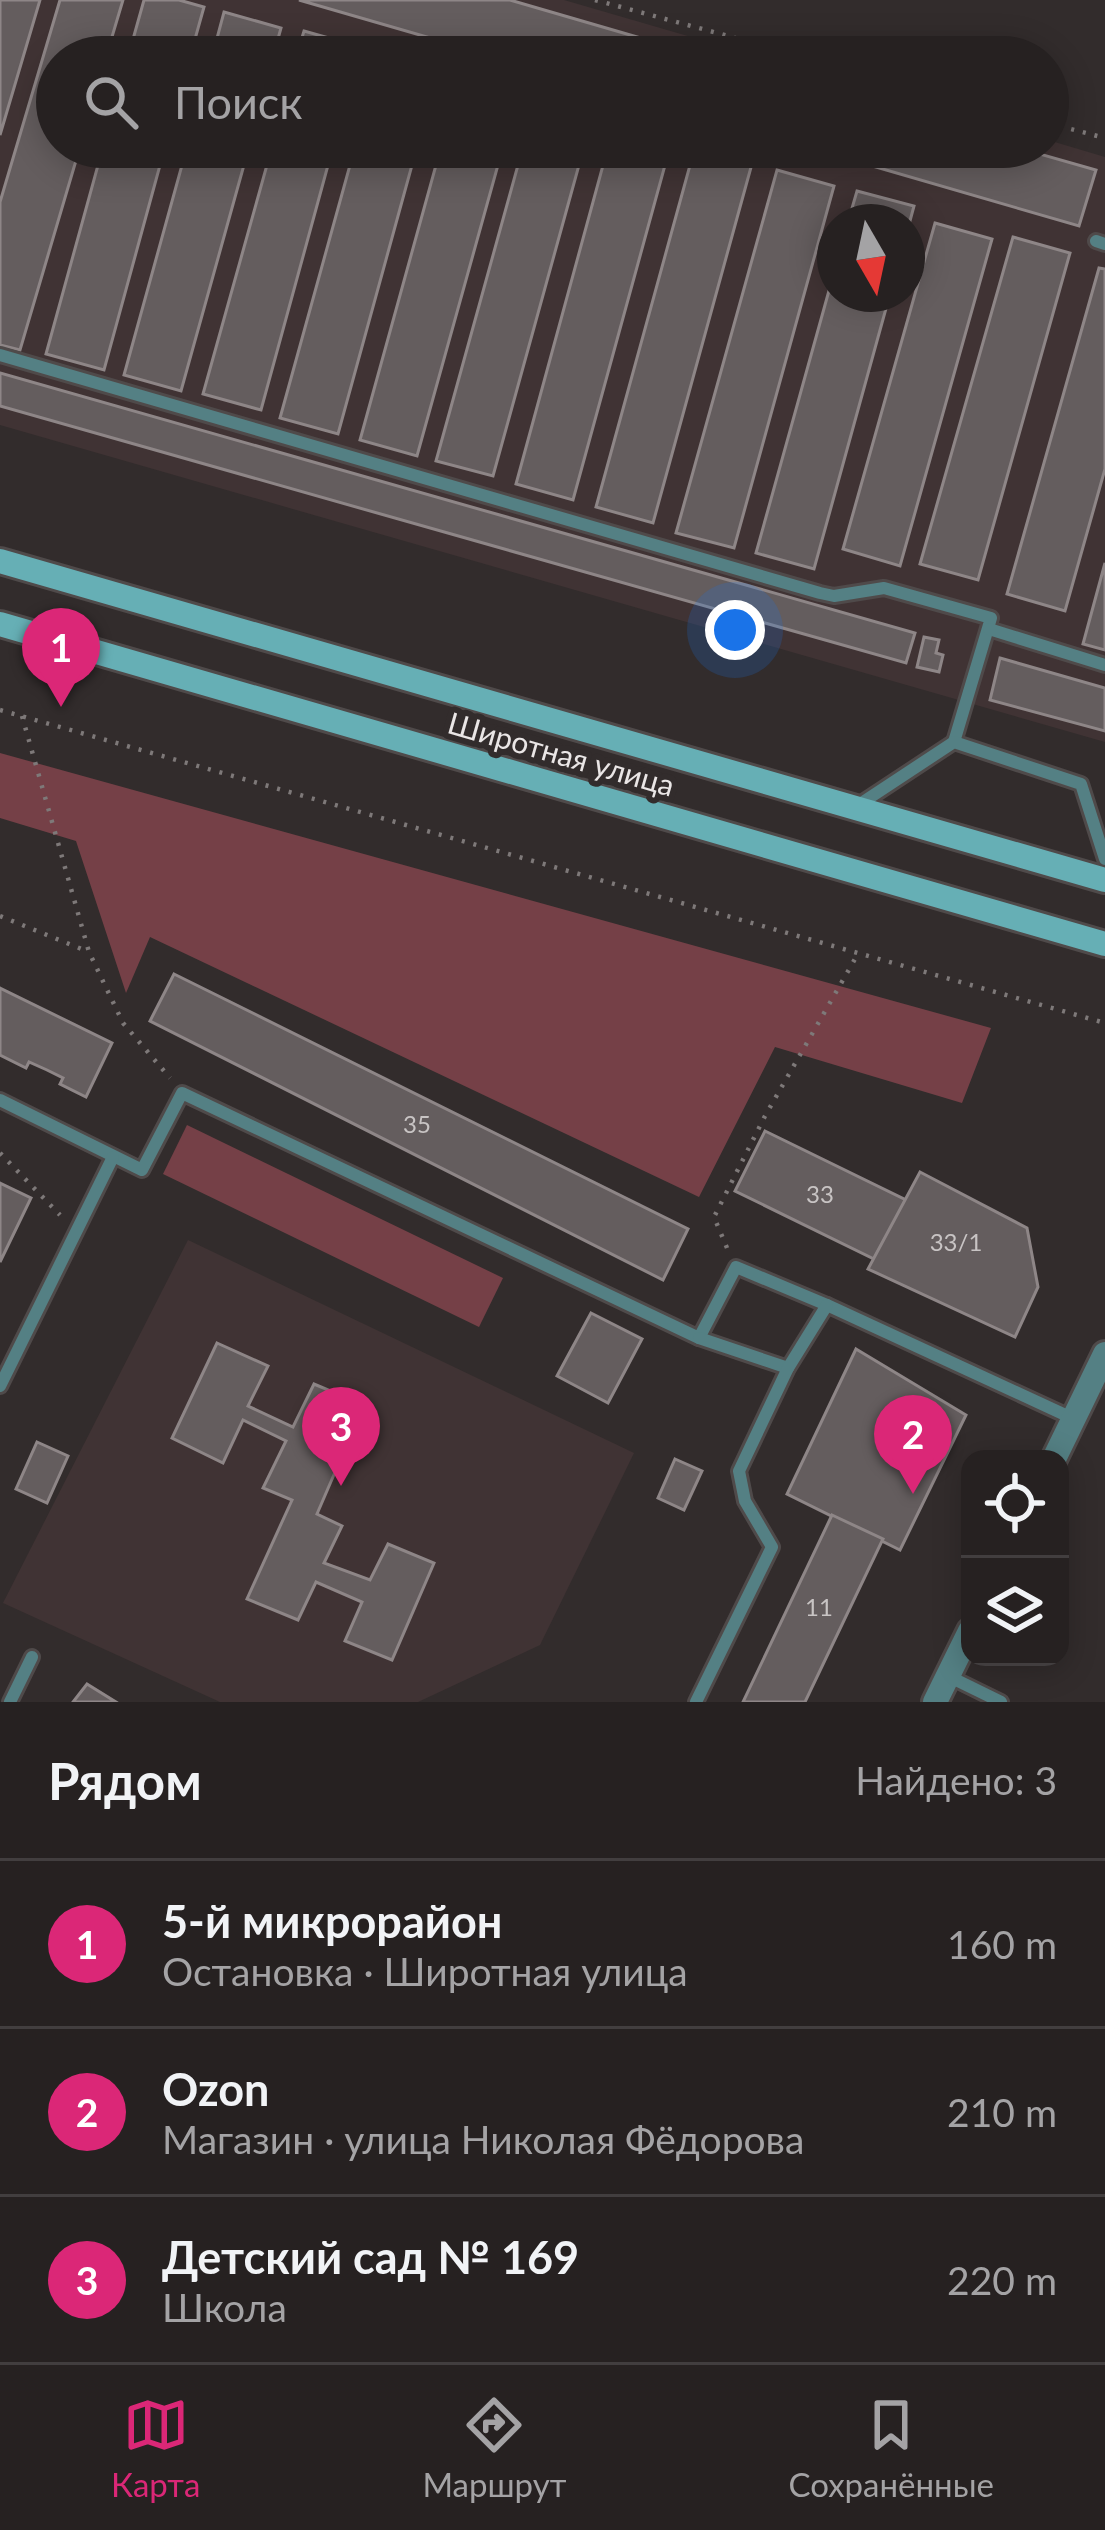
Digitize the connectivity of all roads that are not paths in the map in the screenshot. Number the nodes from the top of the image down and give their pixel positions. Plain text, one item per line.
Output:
1 (0, 355) edge
2 (0, 561) edge
3 (0, 624) edge
4 (989, 628) junction
5 (1105, 665) edge
6 (954, 742) junction
7 (857, 806) junction
8 (1105, 859) edge
9 (1105, 880) edge
10 (1105, 944) edge
11 (0, 1100) edge
12 (113, 1157) junction
13 (827, 1305) junction
14 (699, 1337) junction
15 (1104, 1358) edge
16 (788, 1368) junction
17 (0, 1386) edge
18 (1073, 1419) junction
19 (1058, 1450) edge
20 (961, 1649) edge
21 (32, 1657) dead end
22 (948, 1676) junction
23 (10, 1702) edge
24 (696, 1702) edge
25 (935, 1702) edge
26 (1001, 1702) edge

1 - 4 lane
2 - 7 main road, Широтная улица
3 - 10 main road, Широтная улица
4 - 5 lane
4 - 6 lane
6 - 7 lane
6 - 8 lane
7 - 9 main road, Широтная улица
11 - 12 lane
12 - 14 lane
12 - 17 lane
13 - 14 lane
13 - 16 lane
13 - 18 lane
14 - 16 lane
15 - 18 street
16 - 24 lane
18 - 19 street
20 - 22 street
21 - 23 lane
22 - 25 street
22 - 26 lane

